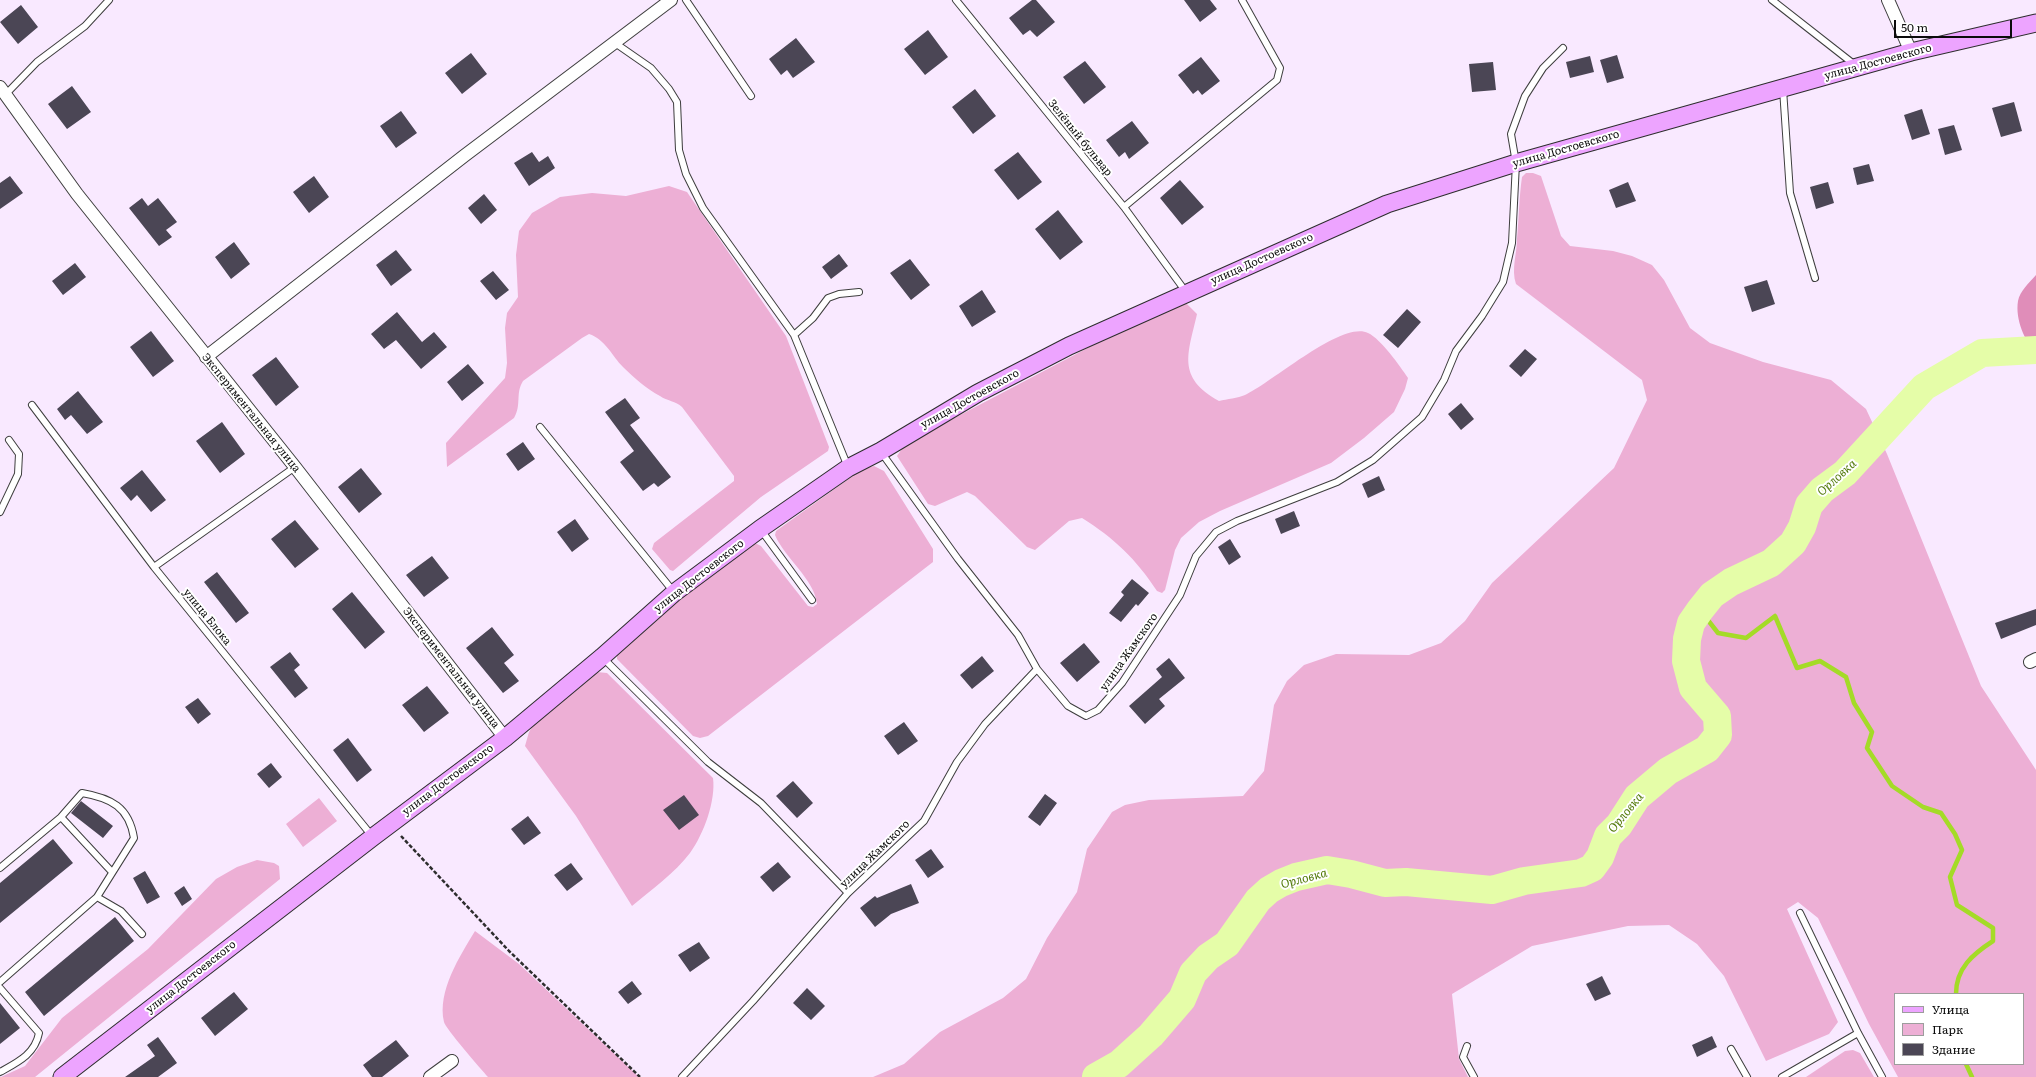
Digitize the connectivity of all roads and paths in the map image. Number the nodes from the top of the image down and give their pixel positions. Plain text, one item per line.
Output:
1 (109, 0) edge
2 (670, 0) edge
3 (686, 0) edge
4 (956, 0) edge
5 (1242, 0) edge
6 (1772, 0) edge
7 (1888, 0) edge
8 (2036, 23) edge
9 (615, 43) junction
10 (1563, 48) dead end
11 (1911, 52) junction
12 (1858, 67) junction
13 (1783, 88) junction
14 (3, 90) edge
15 (751, 96) dead end
16 (1516, 163) junction
17 (1124, 207) junction
18 (1815, 278) dead end
19 (859, 292) dead end
20 (1186, 292) junction
21 (794, 335) junction
22 (206, 357) junction
23 (32, 405) dead end
24 (540, 427) dead end
25 (9, 440) dead end
26 (880, 451) junction
27 (295, 467) junction
28 (848, 468) junction
29 (0, 512) edge
30 (760, 528) junction
31 (154, 567) junction
32 (674, 593) junction
33 (812, 600) dead end
34 (602, 657) junction
35 (1037, 669) junction
36 (505, 738) junction
37 (61, 816) junction
38 (390, 824) junction
39 (373, 837) junction
40 (0, 868) edge
41 (112, 872) junction
42 (848, 893) junction
43 (97, 897) junction
44 (1800, 913) dead end
45 (142, 934) dead end
46 (0, 982) edge
47 (0, 988) edge
48 (1858, 1033) junction
49 (1467, 1046) dead end
50 (1730, 1049) dead end
51 (452, 1061) dead end
52 (0, 1072) edge
53 (62, 1077) edge
54 (430, 1077) edge
55 (640, 1077) edge
56 (682, 1077) edge
57 (1474, 1077) edge
58 (1747, 1077) edge
59 (1782, 1077) edge
60 (1882, 1077) edge

1 - 14 lane
2 - 9 street
3 - 15 lane
4 - 17 lane, Зелёный бульвар
5 - 17 lane
6 - 12 lane
7 - 11 street
8 - 11 main road, улица Достоевского
9 - 21 lane
9 - 22 street
10 - 16 lane
11 - 12 main road, улица Достоевского
12 - 13 main road, улица Достоевского
13 - 16 main road, улица Достоевского
13 - 18 lane
14 - 22 street, Экспериментальная улица
16 - 20 main road, улица Достоевского
16 - 35 lane, улица Жамского
17 - 20 lane, Зелёный бульвар
19 - 21 lane
20 - 26 main road, улица Достоевского
21 - 28 lane
22 - 27 street, Экспериментальная улица
23 - 31 lane, улица Блока
24 - 32 lane
25 - 29 lane
26 - 28 main road, улица Достоевского
26 - 35 lane
27 - 31 lane
27 - 36 street, Экспериментальная улица
28 - 30 main road, улица Достоевского
30 - 32 main road, улица Достоевского
30 - 33 lane
31 - 39 lane, улица Блока
32 - 34 main road, улица Достоевского
34 - 36 main road, улица Достоевского
34 - 42 lane
35 - 42 lane, улица Жамского
36 - 38 main road, улица Достоевского
37 - 40 lane
37 - 41 lane
37 - 41 lane
38 - 39 main road, улица Достоевского
38 - 55 path
39 - 53 main road, улица Достоевского
41 - 43 lane
42 - 56 lane, улица Жамского
43 - 45 lane
43 - 46 lane
44 - 48 lane
47 - 52 lane
48 - 59 lane
48 - 60 lane
49 - 57 lane
50 - 58 lane
51 - 54 street

